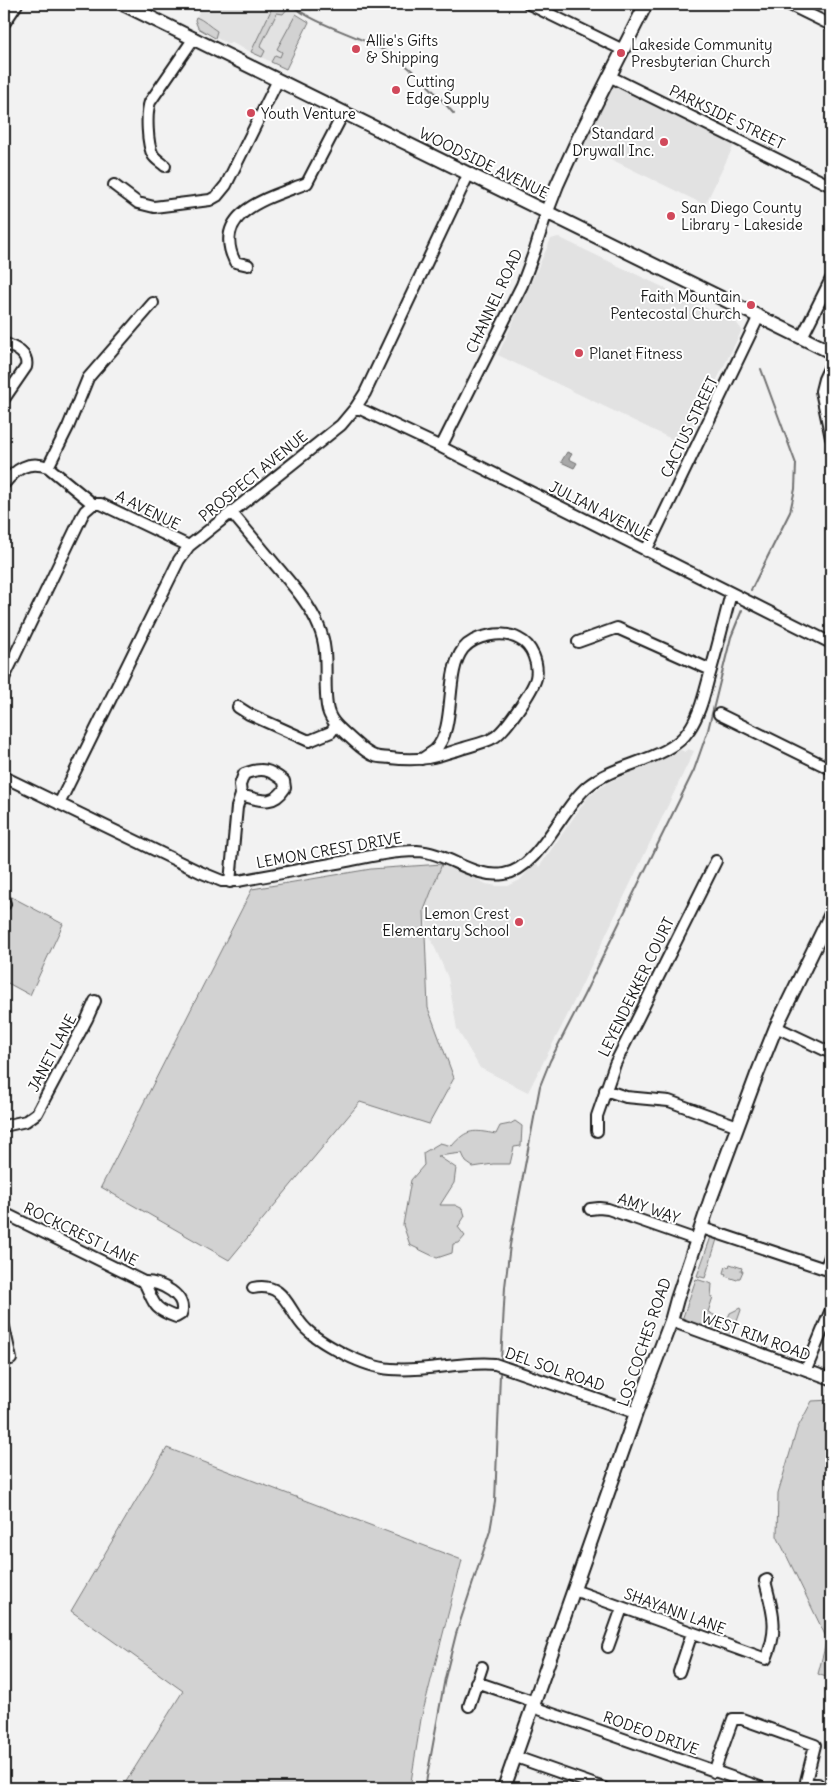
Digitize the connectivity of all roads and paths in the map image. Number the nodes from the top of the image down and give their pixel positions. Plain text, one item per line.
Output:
1 (16, 4) edge
2 (123, 4) edge
3 (529, 4) edge
4 (646, 4) edge
5 (788, 4) edge
6 (4, 22) edge
7 (831, 24) edge
8 (194, 38) junction
9 (623, 50) junction
10 (609, 76) junction
11 (278, 80) junction
12 (344, 112) junction
13 (165, 166) dead end
14 (468, 173) junction
15 (114, 184) dead end
16 (831, 186) edge
17 (547, 211) junction
18 (248, 265) dead end
19 (831, 279) edge
20 (153, 303) dead end
21 (759, 316) junction
22 (802, 338) junction
23 (4, 343) edge
24 (831, 352) edge
25 (831, 364) edge
26 (4, 399) edge
27 (356, 407) junction
28 (831, 438) edge
29 (441, 447) junction
30 (48, 467) junction
31 (4, 484) edge
32 (93, 504) junction
33 (232, 513) junction
34 (189, 546) junction
35 (646, 551) junction
36 (731, 593) junction
37 (578, 642) dead end
38 (831, 643) edge
39 (710, 670) junction
40 (4, 678) edge
41 (238, 707) dead end
42 (719, 714) dead end
43 (336, 725) junction
44 (422, 759) junction
45 (831, 769) edge
46 (4, 777) edge
47 (241, 795) dead end
48 (59, 804) junction
49 (716, 861) dead end
50 (230, 882) junction
51 (831, 914) edge
52 (95, 1001) dead end
53 (776, 1027) junction
54 (831, 1053) edge
55 (604, 1090) junction
56 (4, 1126) edge
57 (738, 1126) junction
58 (597, 1131) dead end
59 (590, 1209) dead end
60 (4, 1213) edge
61 (699, 1234) junction
62 (831, 1254) edge
63 (144, 1282) dead end
64 (253, 1288) dead end
65 (830, 1312) edge
66 (671, 1321) junction
67 (4, 1327) edge
68 (11, 1359) dead end
69 (806, 1370) junction
70 (831, 1379) edge
71 (636, 1413) junction
72 (767, 1580) dead end
73 (574, 1590) junction
74 (622, 1608) junction
75 (692, 1633) junction
76 (608, 1647) dead end
77 (482, 1667) dead end
78 (678, 1672) dead end
79 (476, 1682) junction
80 (534, 1705) junction
81 (469, 1706) dead end
82 (516, 1756) junction
83 (714, 1772) junction
84 (818, 1784) dead end
85 (760, 1787) edge
86 (504, 1788) edge
87 (604, 1788) edge

1 - 6 main road
2 - 8 main road, WOODSIDE AVENUE
3 - 9 street
4 - 9 main road, CHANNEL ROAD
5 - 7 street
8 - 11 main road, WOODSIDE AVENUE
8 - 13 street
9 - 10 main road, CHANNEL ROAD
10 - 16 street, PARKSIDE STREET
10 - 17 main road, CHANNEL ROAD
11 - 12 main road, WOODSIDE AVENUE
11 - 15 street
12 - 14 main road, WOODSIDE AVENUE
12 - 18 street
14 - 17 main road, WOODSIDE AVENUE
14 - 27 street, PROSPECT AVENUE
17 - 21 main road, WOODSIDE AVENUE
17 - 29 street, CHANNEL ROAD
19 - 22 street
20 - 30 street
21 - 22 main road, WOODSIDE AVENUE
21 - 35 street, CACTUS STREET
22 - 24 main road, WOODSIDE AVENUE
23 - 26 street
25 - 28 street
27 - 29 street, JULIAN AVENUE
27 - 33 street, PROSPECT AVENUE
29 - 35 street, JULIAN AVENUE
30 - 31 street
30 - 32 street
32 - 34 street, A AVENUE
32 - 40 street
33 - 34 street, PROSPECT AVENUE
33 - 43 street
34 - 48 street, PROSPECT AVENUE
35 - 36 street, JULIAN AVENUE
36 - 38 street, JULIAN AVENUE
36 - 39 street, LEMON CREST DRIVE
37 - 39 street
39 - 50 street, LEMON CREST DRIVE
41 - 43 street
42 - 45 street
43 - 44 street
44 - 44 street
46 - 48 street, LEMON CREST DRIVE
47 - 50 street
48 - 50 street, LEMON CREST DRIVE
49 - 55 street, LEYENDEKKER COURT
51 - 53 main road, LOS COCHES ROAD
52 - 56 street, JANET LANE
53 - 54 street
53 - 57 main road, LOS COCHES ROAD
55 - 57 street
55 - 58 street, LEYENDEKKER COURT
57 - 61 main road, LOS COCHES ROAD
59 - 61 street, AMY WAY
60 - 63 street, ROCKCREST LANE
61 - 62 street, AMY WAY
61 - 66 main road, LOS COCHES ROAD
64 - 71 street, DEL SOL ROAD
65 - 69 street
66 - 69 street, WEST RIM ROAD
66 - 71 main road, LOS COCHES ROAD
67 - 68 street
69 - 70 street, WEST RIM ROAD
71 - 73 main road, LOS COCHES ROAD
72 - 75 street, SHAYANN LANE
73 - 74 street, SHAYANN LANE
73 - 80 main road, LOS COCHES ROAD
74 - 75 street, SHAYANN LANE
74 - 76 street
75 - 78 street
77 - 79 street
79 - 80 street, RODEO DRIVE
79 - 81 street
80 - 82 main road, LOS COCHES ROAD
80 - 83 street, RODEO DRIVE
82 - 86 main road, LOS COCHES ROAD
82 - 87 street
83 - 84 street
83 - 85 street, RODEO DRIVE

